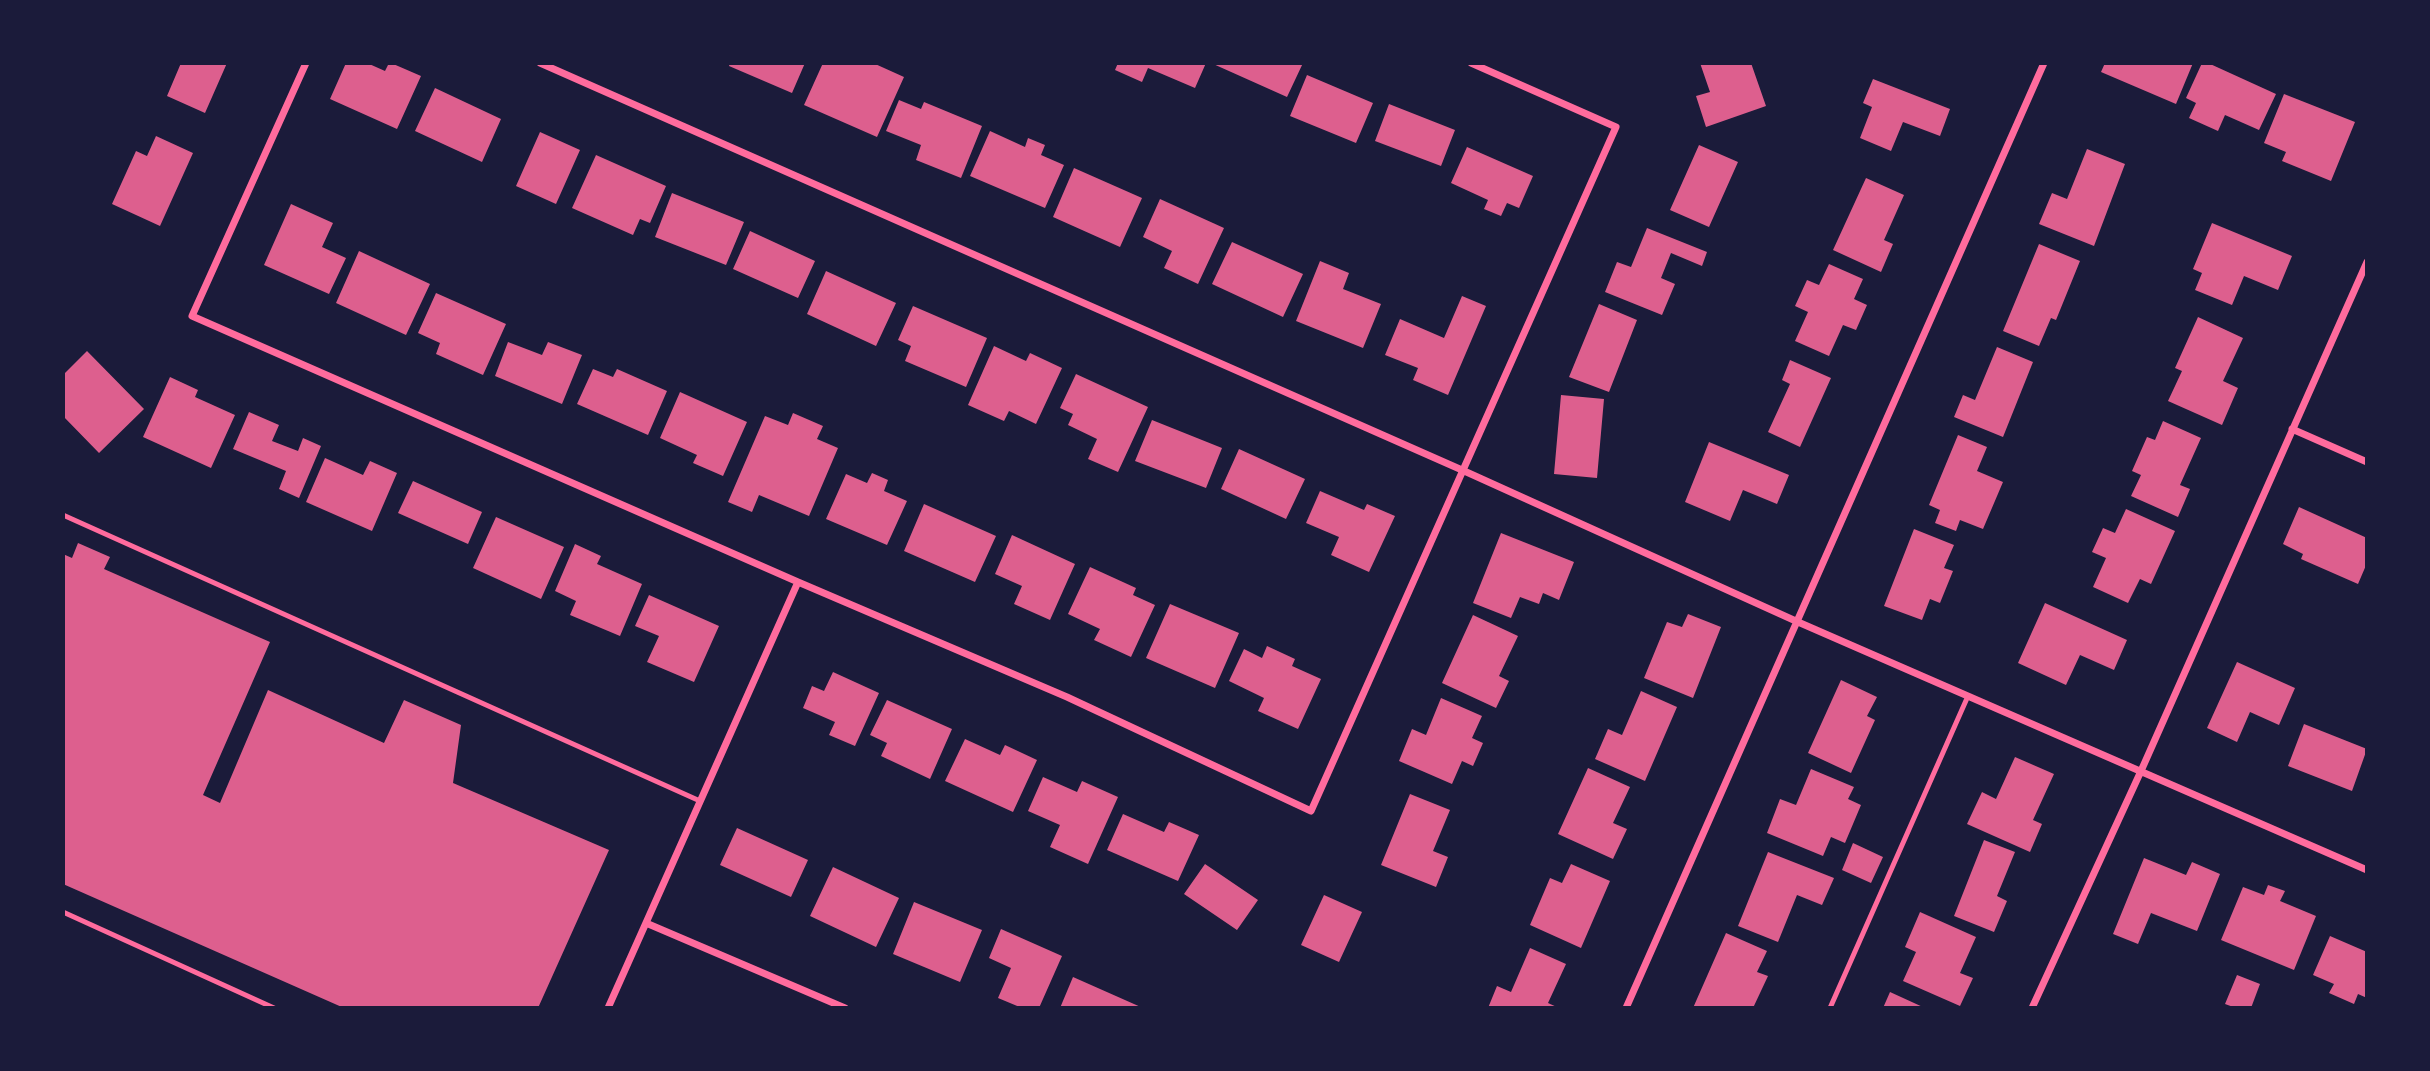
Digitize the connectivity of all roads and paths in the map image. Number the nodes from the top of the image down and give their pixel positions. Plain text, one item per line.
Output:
1 (306, 63) edge
2 (540, 63) edge
3 (1471, 63) edge
4 (2044, 63) edge
5 (2367, 261) edge
6 (2291, 429) junction
7 (2367, 462) edge
8 (1462, 470) junction
9 (63, 515) edge
10 (798, 582) junction
11 (1798, 622) junction
12 (1968, 696) junction
13 (2141, 771) junction
14 (701, 801) junction
15 (2367, 870) edge
16 (63, 912) edge
17 (646, 923) junction
18 (274, 1008) edge
19 (608, 1008) edge
20 (845, 1008) edge
21 (1626, 1008) edge
22 (1830, 1008) edge
23 (2032, 1008) edge

1 - 10 street
2 - 8 street
3 - 8 street
4 - 11 street
5 - 6 street
6 - 7 street
6 - 13 street
8 - 10 street
8 - 11 street
9 - 14 lane
10 - 14 street
11 - 12 street
11 - 21 street
12 - 13 street
12 - 22 lane
13 - 15 street
13 - 23 street
14 - 17 street
16 - 18 lane
17 - 19 street
17 - 20 street

